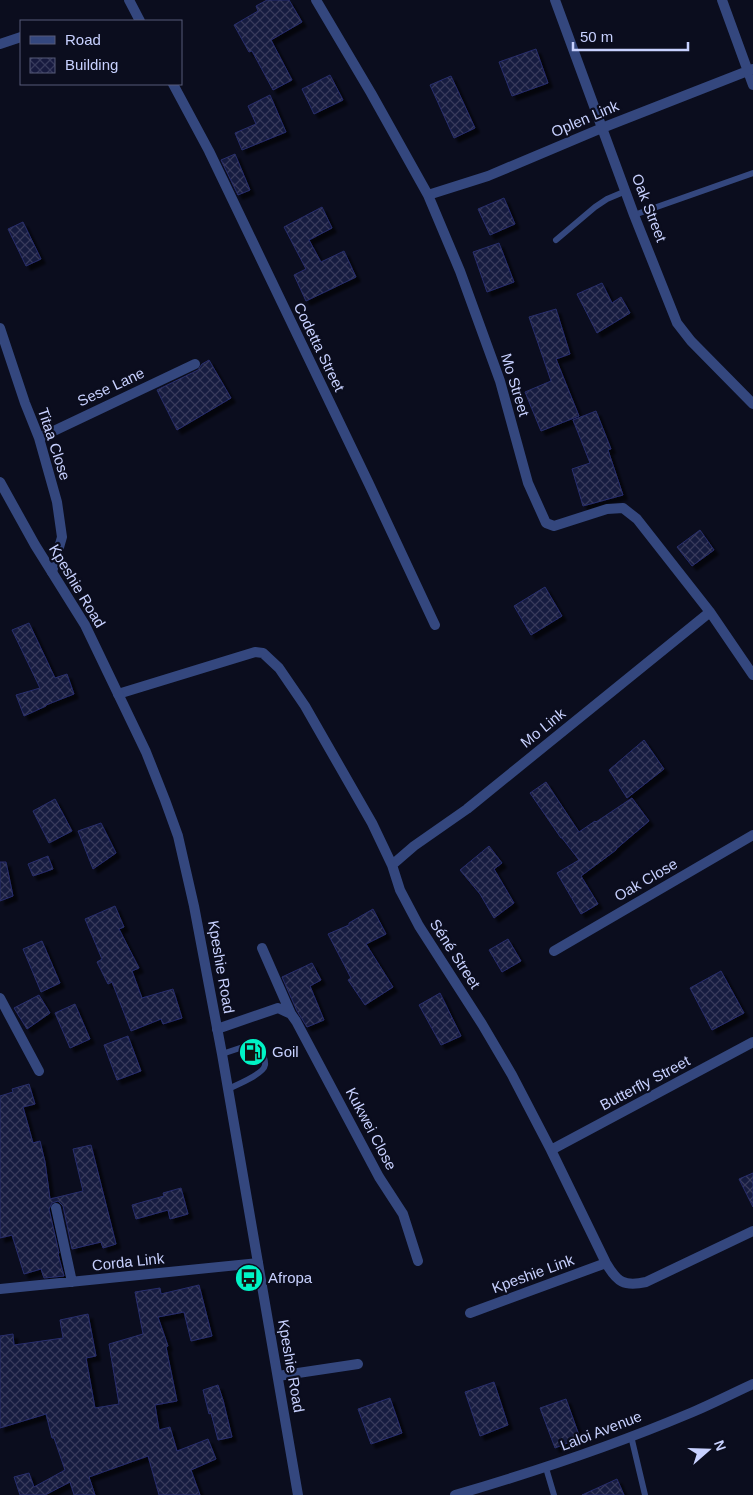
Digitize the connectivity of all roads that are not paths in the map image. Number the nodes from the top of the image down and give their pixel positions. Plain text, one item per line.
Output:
1 (129, 0) edge
2 (316, 0) edge
3 (555, 0) edge
4 (722, 0) edge
5 (139, 20) edge
6 (20, 37) edge
7 (0, 44) edge
8 (750, 70) edge
9 (174, 85) edge
10 (753, 85) edge
11 (602, 128) junction
12 (753, 174) edge
13 (626, 191) junction
14 (428, 195) junction
15 (634, 215) junction
16 (556, 240) dead end
17 (0, 328) edge
18 (195, 364) dead end
19 (753, 404) edge
20 (39, 438) junction
21 (0, 482) edge
22 (52, 572) junction
23 (710, 612) junction
24 (434, 625) dead end
25 (753, 675) edge
26 (118, 694) junction
27 (753, 834) edge
28 (392, 865) junction
29 (262, 948) dead end
30 (554, 952) dead end
31 (0, 998) edge
32 (291, 1014) junction
33 (217, 1029) junction
34 (753, 1042) edge
35 (222, 1054) junction
36 (40, 1071) dead end
37 (228, 1089) junction
38 (551, 1150) junction
39 (56, 1208) dead end
40 (753, 1230) edge
41 (418, 1261) dead end
42 (258, 1263) junction
43 (606, 1263) junction
44 (72, 1282) junction
45 (0, 1289) edge
46 (470, 1313) dead end
47 (358, 1364) dead end
48 (278, 1376) junction
49 (753, 1384) edge
50 (631, 1436) junction
51 (546, 1468) junction
52 (298, 1495) edge
53 (455, 1495) edge
54 (554, 1495) edge
55 (645, 1495) edge

1 - 5 street
2 - 14 street, Mo Street
3 - 11 street, Oak Street
4 - 8 street
6 - 7 street
8 - 10 street
8 - 11 street, Oplen Link
9 - 24 street, Codetta Street
11 - 13 street, Oak Street
11 - 14 street, Oplen Link
12 - 15 lane
13 - 15 street, Oak Street
13 - 16 lane
14 - 23 street, Mo Street
15 - 19 street, Oak Street
17 - 20 street, Titaa Close
18 - 20 street, Sese Lane
20 - 22 street, Titaa Close
21 - 22 street, Kpeshie Road
22 - 26 street, Kpeshie Road
23 - 25 street, Mo Street
23 - 28 street, Mo Link
26 - 28 street, Séné Street
26 - 33 street, Kpeshie Road
27 - 30 street, Oak Close
28 - 38 street, Séné Street
29 - 32 street, Kukwei Close
31 - 36 street
32 - 33 street
32 - 41 street, Kukwei Close
33 - 35 street, Kpeshie Road
34 - 38 street, Butterfly Street
35 - 37 street, Kpeshie Road
35 - 37 lane
37 - 42 street, Kpeshie Road
38 - 43 street, Séné Street
39 - 44 street
40 - 43 street, Séné Street
42 - 44 street, Corda Link
42 - 48 street, Kpeshie Road
43 - 46 street, Kpeshie Link
44 - 45 street, Corda Link
47 - 48 street
48 - 52 street, Kpeshie Road
49 - 50 street, Laloi Avenue
50 - 51 street, Laloi Avenue
50 - 55 lane
51 - 53 street, Laloi Avenue
51 - 54 lane

